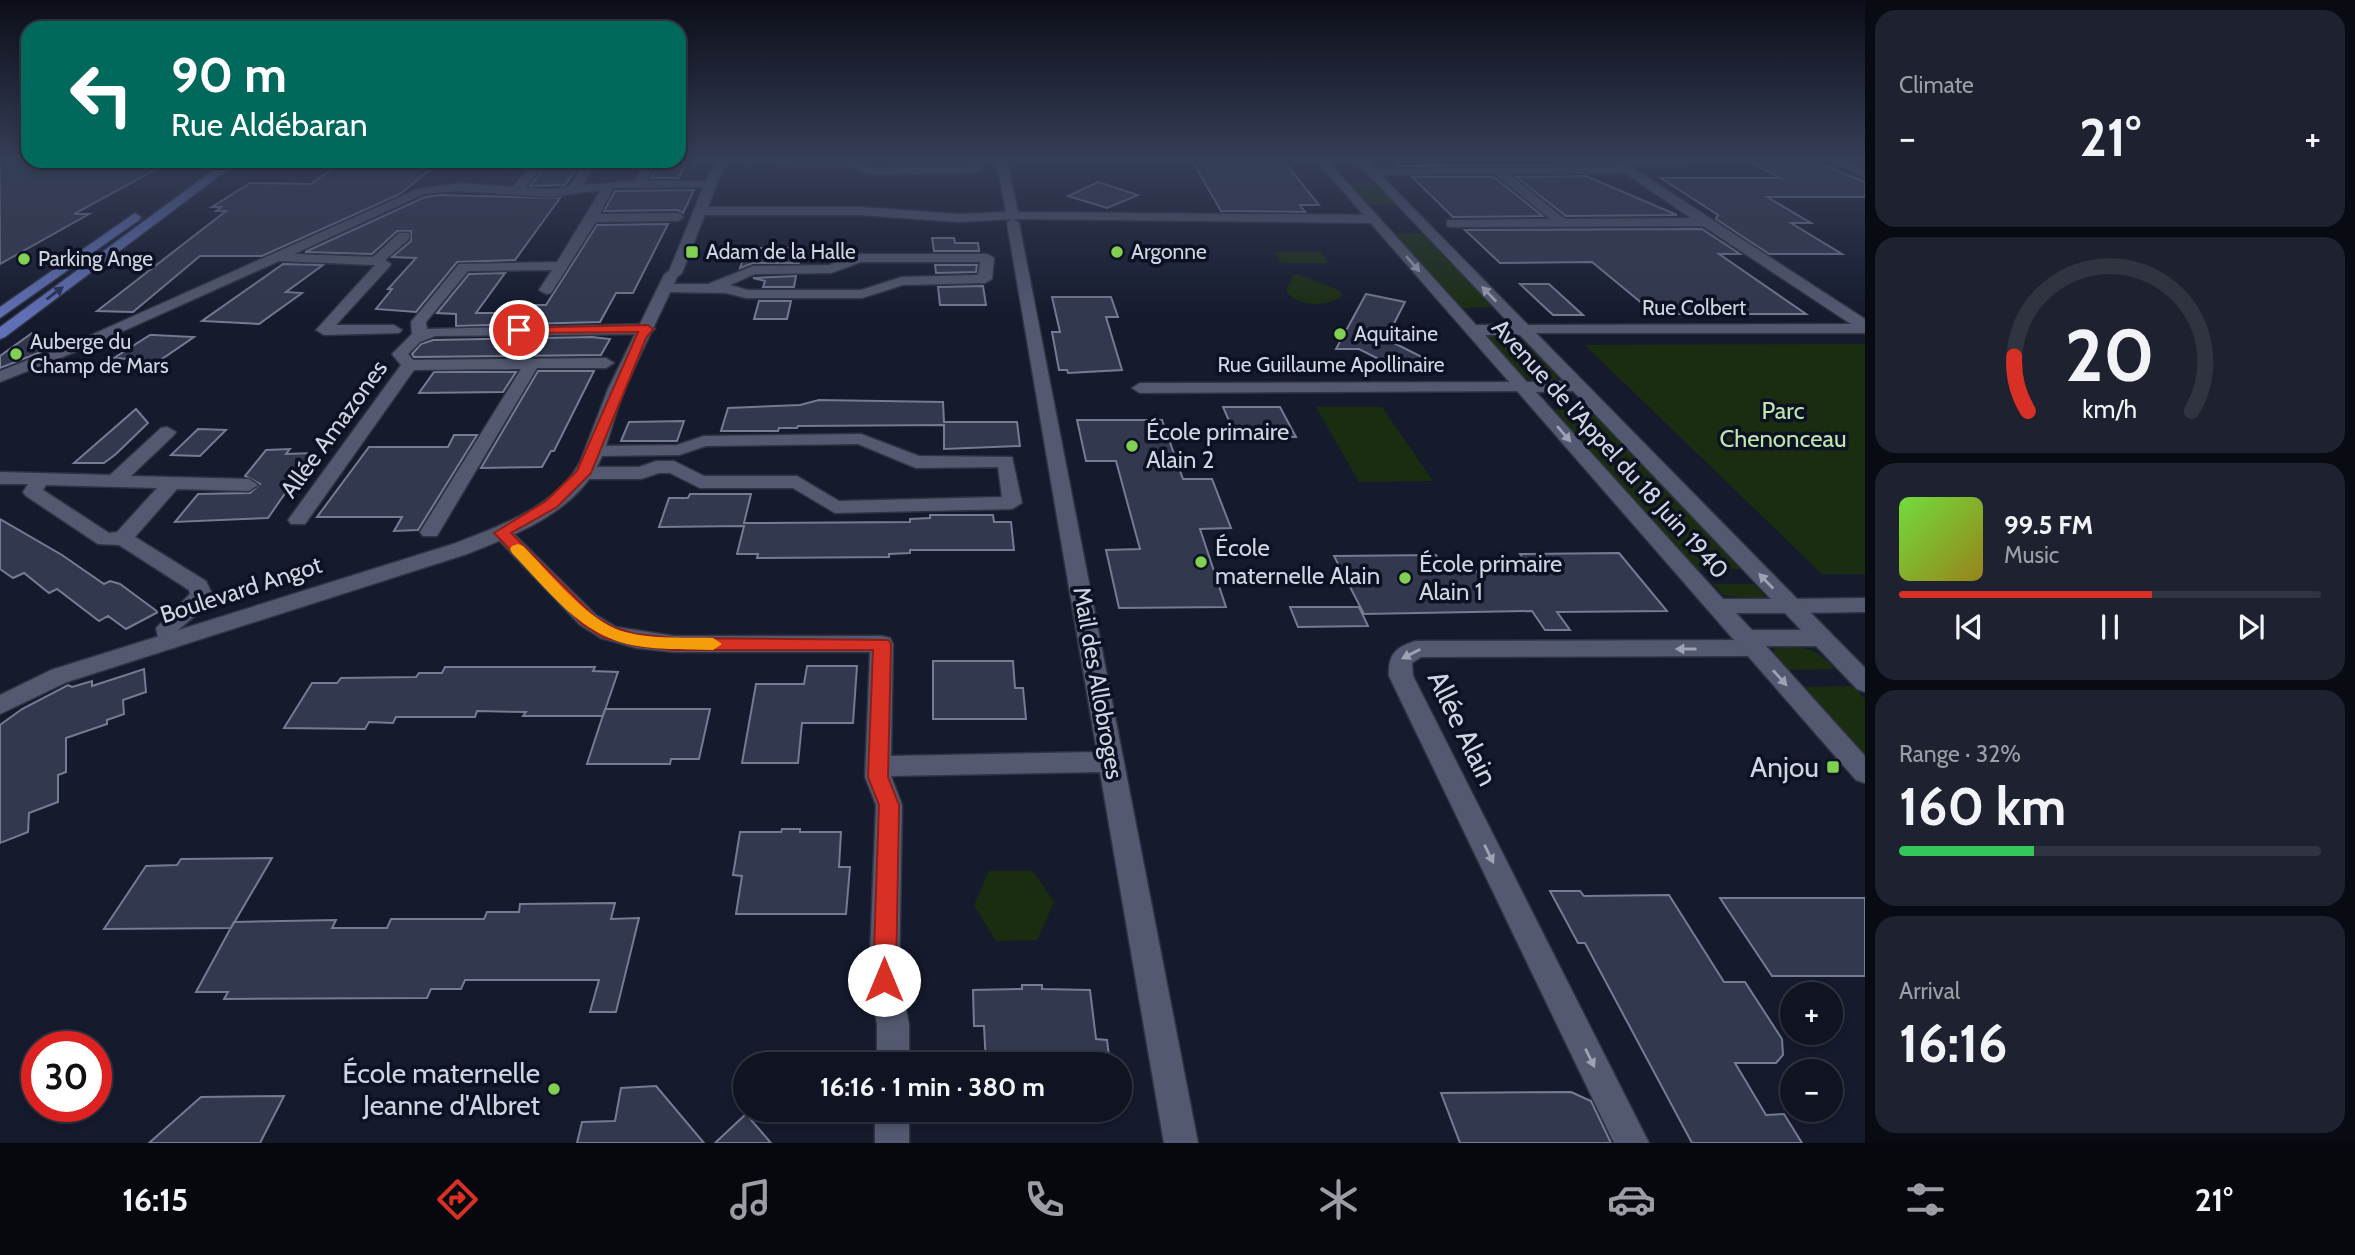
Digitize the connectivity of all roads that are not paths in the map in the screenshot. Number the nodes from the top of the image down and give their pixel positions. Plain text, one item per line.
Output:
1 (144, 211) edge
2 (165, 211) edge
3 (378, 211) edge
4 (595, 211) edge
5 (699, 211) edge
6 (866, 211) edge
7 (1019, 211) edge
8 (1367, 211) edge
9 (1410, 211) edge
10 (1551, 211) edge
11 (1689, 211) edge
12 (678, 217) dead end
13 (592, 218) junction
14 (1021, 218) junction
15 (1374, 219) junction
16 (1417, 219) junction
17 (1705, 222) junction
18 (1451, 223) dead end
19 (1566, 223) junction
20 (404, 236) dead end
21 (1586, 237) dead end
22 (274, 257) junction
23 (376, 261) junction
24 (561, 266) junction
25 (665, 288) junction
26 (710, 288) junction
27 (546, 290) dead end
28 (0, 314) edge
29 (1865, 327) edge
30 (648, 329) junction
31 (394, 330) dead end
32 (1472, 330) junction
33 (1524, 330) junction
34 (0, 334) edge
35 (420, 334) junction
36 (606, 363) dead end
37 (532, 364) junction
38 (410, 365) junction
39 (0, 377) edge
40 (1578, 386) junction
41 (1523, 387) junction
42 (1140, 388) dead end
43 (167, 432) dead end
44 (595, 451) junction
45 (583, 473) junction
46 (0, 478) edge
47 (39, 481) junction
48 (115, 481) junction
49 (174, 481) junction
50 (249, 485) dead end
51 (298, 520) dead end
52 (430, 532) dead end
53 (502, 533) junction
54 (123, 538) junction
55 (1716, 606) junction
56 (1865, 606) edge
57 (1791, 607) junction
58 (1822, 638) junction
59 (168, 641) junction
60 (1749, 643) junction
61 (1865, 682) edge
62 (0, 705) edge
63 (1111, 762) junction
64 (878, 766) junction
65 (1865, 773) edge
66 (893, 1052) edge
67 (892, 1122) edge
68 (892, 1143) edge
69 (1181, 1143) edge
70 (1632, 1143) edge

1 - 28 main road
34 -> 2 main road
3 - 22 street
4 - 13 street
5 - 25 street, Boulevard Angot
6 - 14 street
7 - 14 street, Mail des Allobroges
8 - 15 street, Avenue de l'Appel du 18 Juin 1940
9 - 16 street, Avenue de l'Appel du 18 Juin 1940
10 - 19 street
11 - 17 street
12 - 13 street
13 - 24 street
14 - 15 street
14 - 63 street, Mail des Allobroges
15 - 16 street
15 -> 32 street, Avenue de l'Appel du 18 Juin 1940
33 -> 16 street, Avenue de l'Appel du 18 Juin 1940
17 - 19 street
17 - 29 street
18 - 19 street
19 - 21 street
20 - 23 street
22 - 23 street
22 - 39 street
23 - 31 street
24 - 27 street
24 - 35 street
25 - 26 street
25 - 30 street, Boulevard Angot
26 - 26 street
29 - 33 street, Rue Colbert
30 - 35 street
30 - 44 street, Boulevard Angot
32 - 33 street, Rue Colbert
32 - 41 street, Avenue de l'Appel du 18 Juin 1940
33 - 40 street, Avenue de l'Appel du 18 Juin 1940
35 - 38 street
36 - 37 street
37 - 38 street
37 - 52 street
38 - 51 street, Allée Amazones
40 - 41 street, Rue Guillaume Apollinaire
57 -> 40 street, Avenue de l'Appel du 18 Juin 1940
41 - 42 street, Rue Guillaume Apollinaire
41 -> 55 street, Avenue de l'Appel du 18 Juin 1940
43 - 48 street
44 - 45 street, Boulevard Angot
44 - 45 street
45 - 53 street, Boulevard Angot
46 - 47 street
47 - 48 street
47 - 54 street
48 - 49 street
49 - 50 street
49 - 54 street
53 - 59 street, Boulevard Angot
53 - 64 street
54 - 59 street
55 - 57 street
55 - 60 street, Avenue de l'Appel du 18 Juin 1940
56 - 57 street
57 - 58 street, Avenue de l'Appel du 18 Juin 1940
58 - 60 street
58 - 61 street, Avenue de l'Appel du 18 Juin 1940
59 - 62 street, Boulevard Angot
60 -> 65 street, Avenue de l'Appel du 18 Juin 1940
60 -> 70 street, Allée Alain
63 - 64 street
63 - 69 street, Mail des Allobroges
64 - 66 street
67 - 68 street

